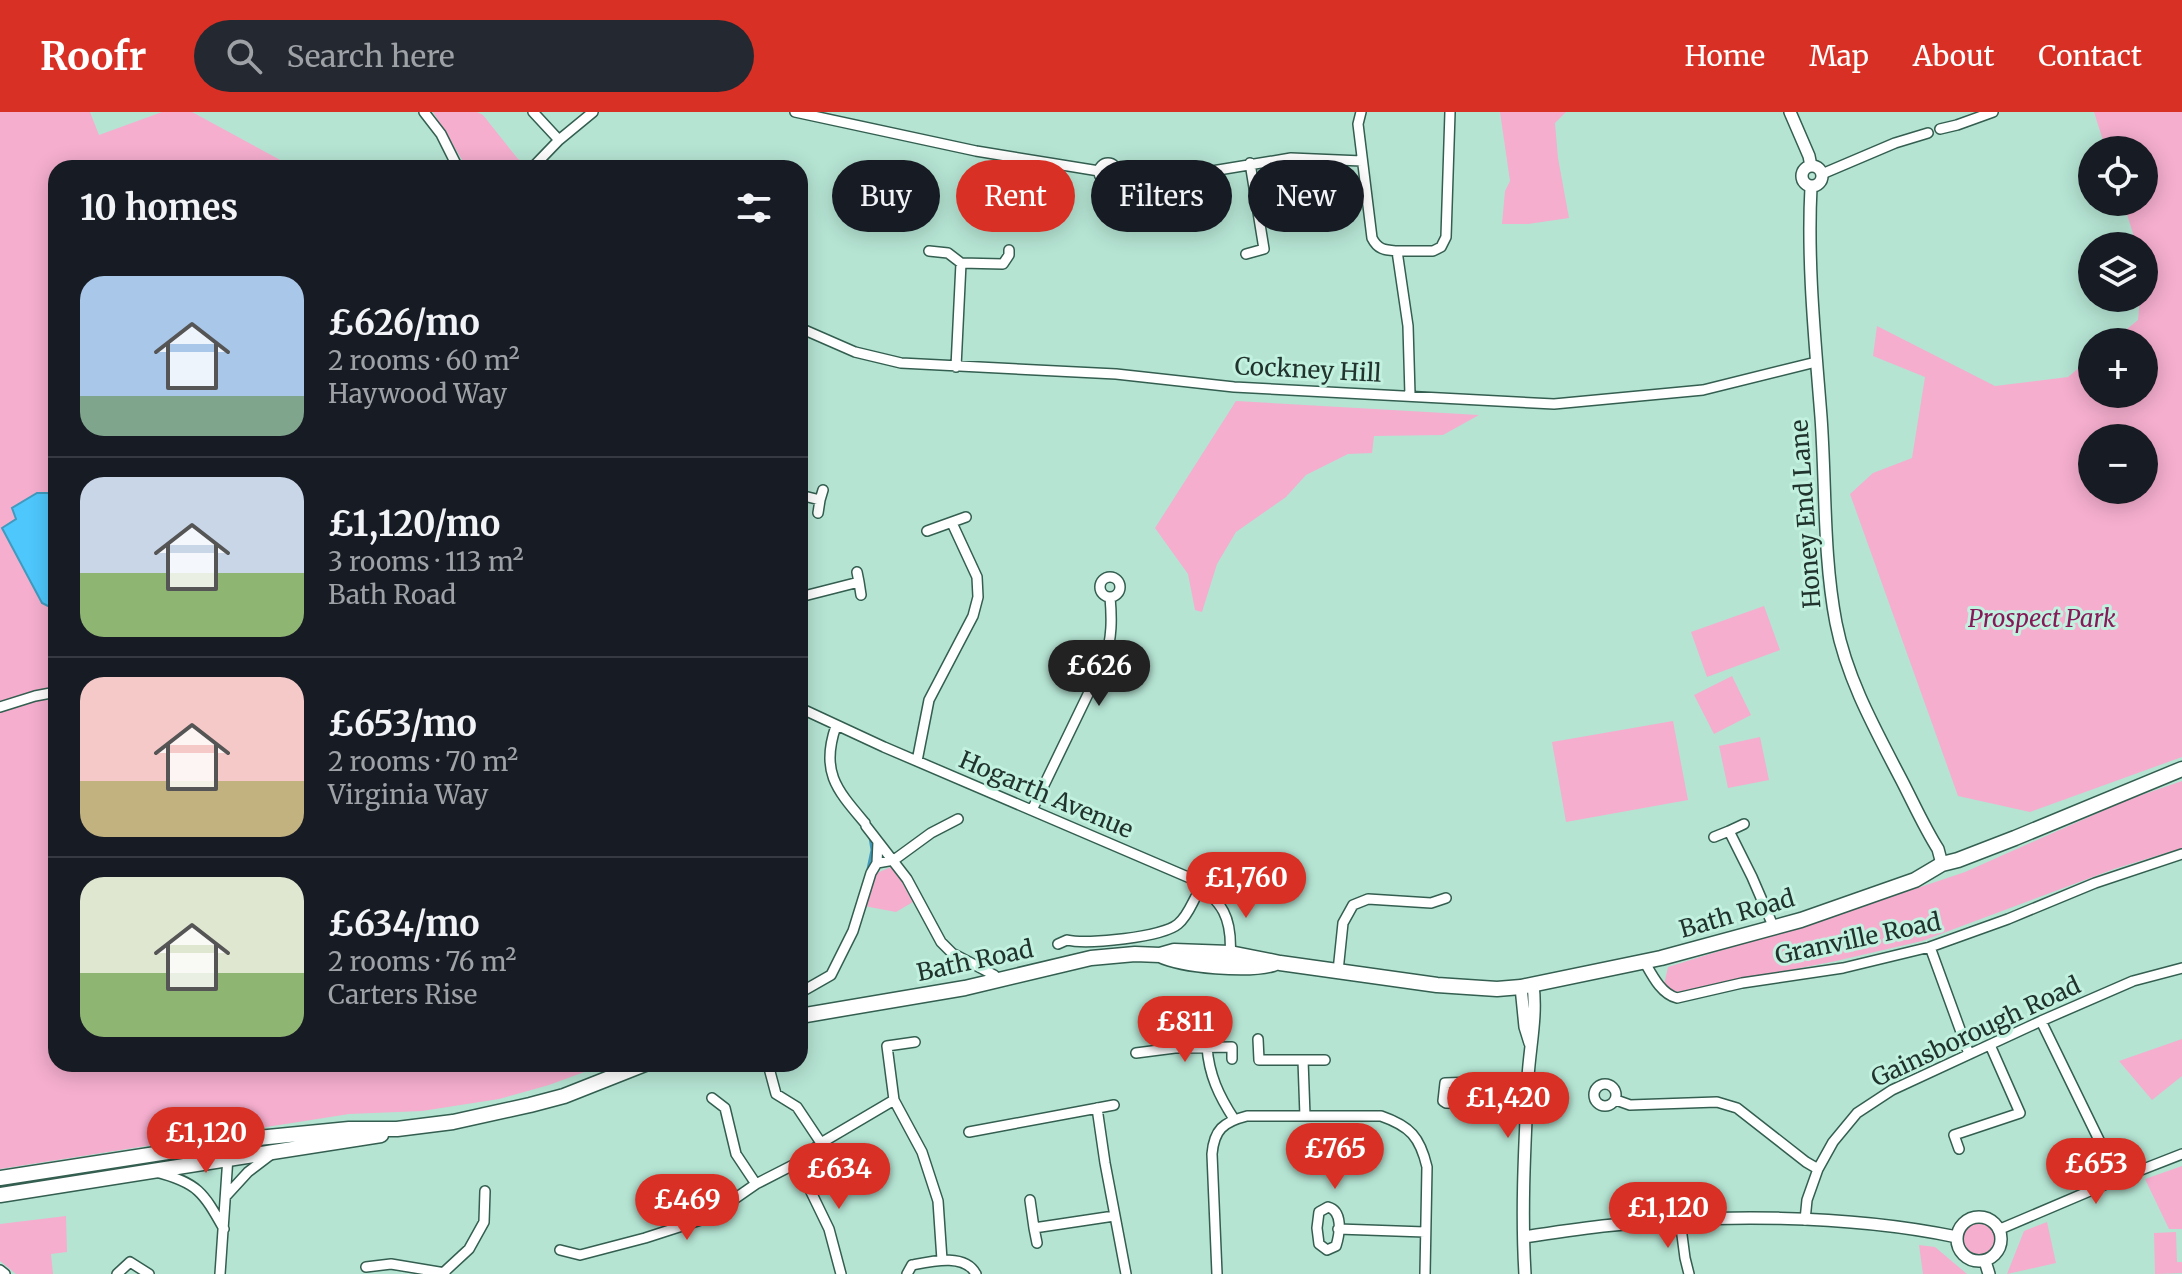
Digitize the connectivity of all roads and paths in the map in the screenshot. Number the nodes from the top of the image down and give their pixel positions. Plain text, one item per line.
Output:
1 (424, 112) edge
2 (533, 112) edge
3 (593, 112) edge
4 (795, 112) edge
5 (1361, 112) edge
6 (1450, 112) edge
7 (1790, 112) edge
8 (1954, 112) edge
9 (1993, 112) edge
10 (1957, 125) junction
11 (1940, 129) dead end
12 (1928, 133) dead end
13 (559, 140) junction
14 (454, 160) edge
15 (540, 160) edge
16 (1275, 160) edge
17 (1338, 160) edge
18 (1362, 160) edge
19 (1248, 163) edge
20 (1811, 166) junction
21 (1822, 174) junction
22 (1364, 176) edge
23 (1811, 187) junction
24 (1261, 232) edge
25 (1009, 250) dead end
26 (929, 251) dead end
27 (1397, 251) junction
28 (1246, 254) dead end
29 (961, 263) junction
30 (808, 331) edge
31 (1816, 362) junction
32 (956, 367) junction
33 (1410, 395) junction
34 (808, 495) edge
35 (818, 513) dead end
36 (966, 517) dead end
37 (952, 523) junction
38 (927, 531) dead end
39 (808, 594) edge
40 (861, 595) dead end
41 (1110, 597) dead end
42 (48, 694) edge
43 (0, 707) edge
44 (808, 712) edge
45 (836, 726) junction
46 (917, 761) junction
47 (2182, 769) edge
48 (1032, 810) junction
49 (958, 819) dead end
50 (1744, 824) dead end
51 (1729, 831) junction
52 (1714, 837) dead end
53 (878, 842) junction
54 (2182, 854) edge
55 (894, 860) junction
56 (877, 863) junction
57 (1942, 864) junction
58 (1202, 887) junction
59 (1446, 898) dead end
60 (1774, 928) junction
61 (1058, 944) dead end
62 (1930, 947) junction
63 (1229, 959) junction
64 (1648, 967) junction
65 (2182, 968) edge
66 (1338, 971) junction
67 (999, 980) junction
68 (1527, 986) junction
69 (808, 988) edge
70 (808, 1015) edge
71 (2041, 1021) junction
72 (1258, 1039) dead end
73 (915, 1042) dead end
74 (1990, 1045) junction
75 (1207, 1047) junction
76 (1136, 1053) dead end
77 (1969, 1054) junction
78 (1232, 1059) dead end
79 (1303, 1060) junction
80 (1325, 1060) dead end
81 (626, 1072) edge
82 (770, 1072) edge
83 (1503, 1096) dead end
84 (712, 1098) dead end
85 (1527, 1098) junction
86 (894, 1100) junction
87 (1616, 1100) dead end
88 (1114, 1105) dead end
89 (1097, 1108) junction
90 (1305, 1116) junction
91 (1234, 1119) junction
92 (397, 1129) junction
93 (969, 1132) dead end
94 (229, 1142) junction
95 (821, 1143) junction
96 (1959, 1149) dead end
97 (275, 1151) junction
98 (2182, 1154) edge
99 (228, 1159) junction
100 (797, 1163) junction
101 (1818, 1169) junction
102 (150, 1171) junction
103 (0, 1178) edge
104 (2118, 1179) junction
105 (756, 1184) junction
106 (485, 1191) dead end
107 (0, 1195) edge
108 (226, 1196) junction
109 (1030, 1200) dead end
110 (1114, 1216) junction
111 (1680, 1220) junction
112 (1805, 1220) junction
113 (1034, 1228) junction
114 (224, 1229) junction
115 (1338, 1229) dead end
116 (1998, 1230) junction
117 (1425, 1232) junction
118 (1524, 1237) junction
119 (1957, 1237) junction
120 (1037, 1243) dead end
121 (560, 1250) dead end
122 (942, 1260) junction
123 (1985, 1261) junction
124 (366, 1267) dead end
125 (0, 1270) edge
126 (444, 1273) edge
127 (5, 1274) edge
128 (117, 1274) edge
129 (149, 1274) edge
130 (220, 1274) edge
131 (841, 1274) edge
132 (907, 1274) edge
133 (976, 1274) edge
134 (1126, 1274) edge
135 (1217, 1274) edge
136 (1425, 1274) edge
137 (1525, 1274) edge
138 (1689, 1274) edge
139 (1989, 1274) edge

1 - 14 street
2 - 13 street
3 - 13 street
4 - 19 street
5 - 18 street
6 - 27 street
7 - 20 street, Honey End Lane
8 - 10 street
9 - 10 street
10 - 11 street
12 - 21 street
13 - 15 street
16 - 17 street
20 - 21 street
20 - 23 street, Honey End Lane
21 - 23 street
22 - 27 street
23 - 31 street, Honey End Lane
24 - 28 street
25 - 29 street
26 - 29 street
27 - 33 street
29 - 32 street
30 - 32 street, Cockney Hill
31 - 33 street, Cockney Hill
31 - 57 street, Honey End Lane
32 - 33 street, Cockney Hill
34 - 35 street
36 - 37 street
37 - 38 street
37 - 46 street
39 - 40 street
41 - 48 street
42 - 43 street
44 - 45 street, Hogarth Avenue
45 - 46 street, Hogarth Avenue
45 - 53 street
46 - 48 street, Hogarth Avenue
47 - 57 main road, Bath Road
48 - 58 street, Hogarth Avenue
49 - 55 street
50 - 51 street
51 - 52 street
51 - 60 street
53 - 55 street
53 - 56 street
54 - 62 street, Granville Road
55 - 56 street
55 - 67 street
56 - 69 street
57 - 60 main road, Bath Road
58 - 61 street
58 - 63 street, Hogarth Avenue
59 - 66 street
60 - 64 main road, Bath Road
62 - 64 street, Granville Road
62 - 77 street
63 - 66 main road, Bath Road
63 - 67 main road, Bath Road
64 - 68 main road, Bath Road
65 - 71 street, Gainsborough Road
66 - 68 main road, Bath Road
67 - 70 main road, Bath Road
68 - 85 street
71 - 74 street, Gainsborough Road
71 - 104 street
72 - 79 street
73 - 86 street
74 - 77 street, Gainsborough Road
74 - 96 street
75 - 76 street
75 - 78 street
75 - 91 street
77 - 101 street, Gainsborough Road
79 - 80 street
79 - 90 street
81 - 92 main road
82 - 95 street
83 - 85 street
84 - 105 street
85 - 118 street
86 - 95 street
86 - 122 street
87 - 101 street
88 - 89 street
89 - 93 street
89 - 110 street
90 - 91 street
90 - 117 street
91 - 135 street
92 - 94 main road
92 - 97 main road
94 - 99 street
94 - 103 main road
95 - 100 street
97 - 99 main road
97 - 108 street
98 - 104 street
99 - 102 main road
99 - 108 street
100 - 105 street
100 - 131 street
101 - 112 street, Gainsborough Road
102 - 107 main road
102 - 114 street
104 - 116 street
105 - 121 street
106 - 126 street
108 - 114 street
109 - 113 street
110 - 113 street
110 - 134 street
111 - 112 street
111 - 118 street
111 - 138 street
112 - 119 street
113 - 120 street
114 - 130 street
115 - 117 street
116 - 119 street
116 - 123 street
117 - 136 street
118 - 137 street
119 - 123 street
122 - 132 street
122 - 133 street
123 - 139 street
124 - 126 street
125 - 127 street
128 - 129 street

